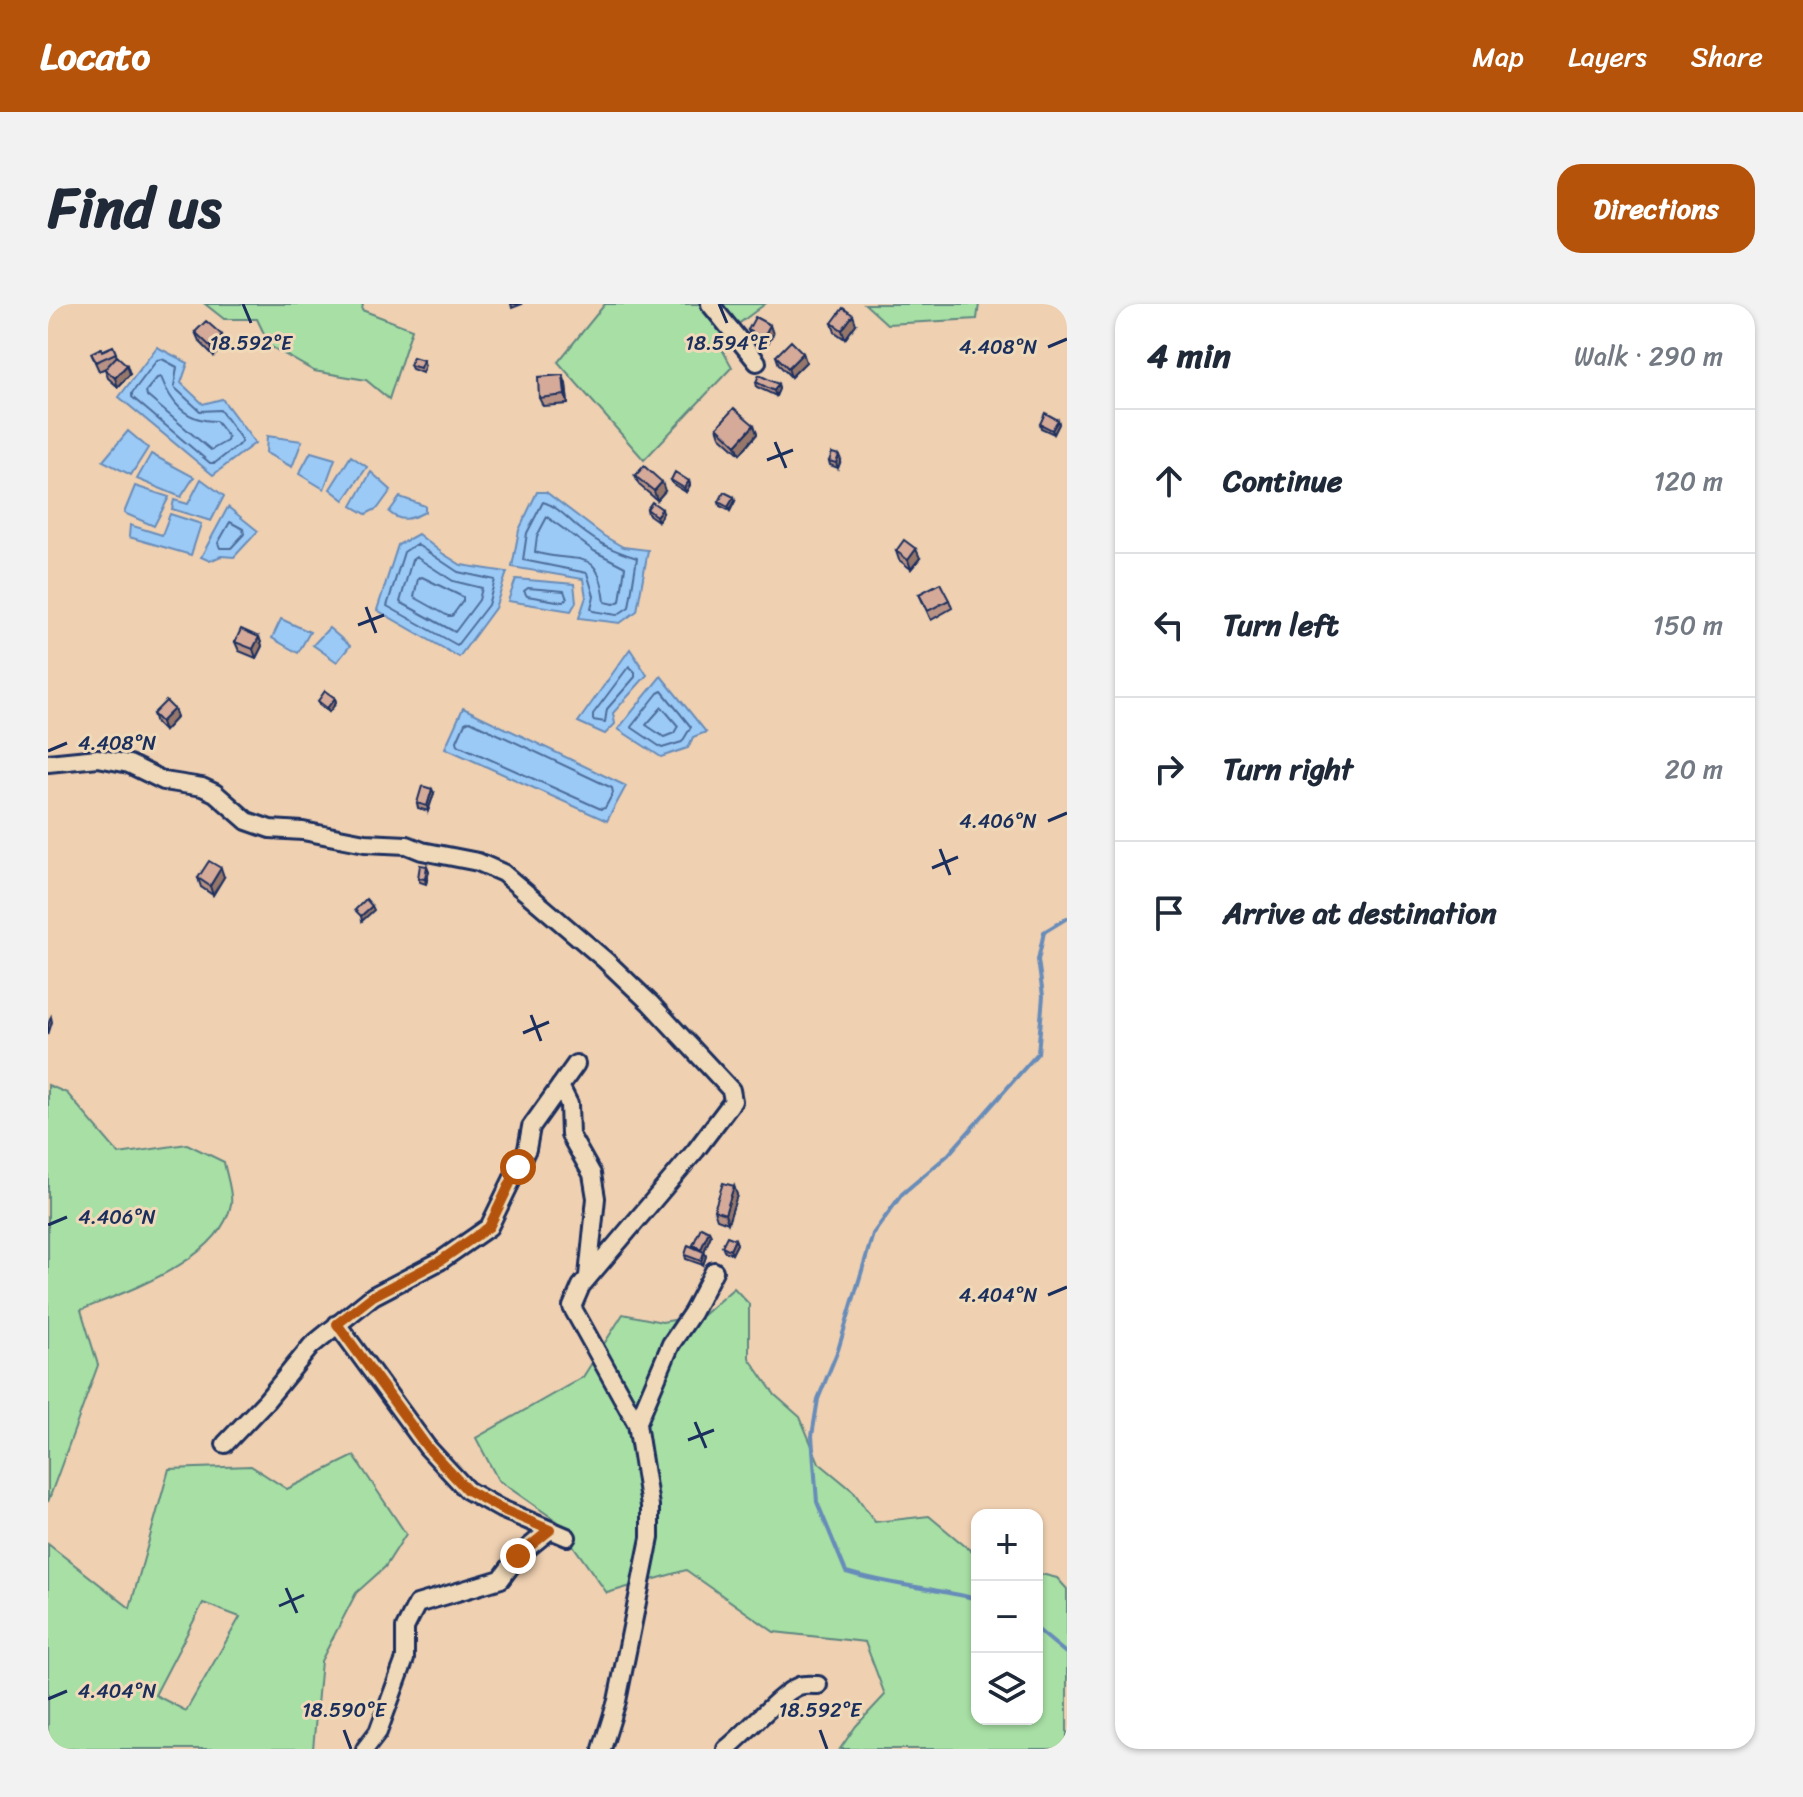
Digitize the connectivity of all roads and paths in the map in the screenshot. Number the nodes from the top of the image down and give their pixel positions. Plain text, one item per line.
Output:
1 (710, 304) edge
2 (757, 362) dead end
3 (48, 763) edge
4 (576, 1064) dead end
5 (560, 1086) junction
6 (714, 1271) dead end
7 (588, 1277) junction
8 (337, 1324) junction
9 (637, 1424) junction
10 (225, 1444) dead end
11 (550, 1530) junction
12 (567, 1537) dead end
13 (818, 1685) dead end
14 (365, 1749) edge
15 (602, 1749) edge
16 (726, 1749) edge

1 - 2 street
3 - 7 street
4 - 5 street
5 - 7 street
5 - 8 street
6 - 9 street
7 - 9 street
8 - 10 street
8 - 11 street
9 - 15 street
11 - 12 street
11 - 14 street
13 - 16 street

